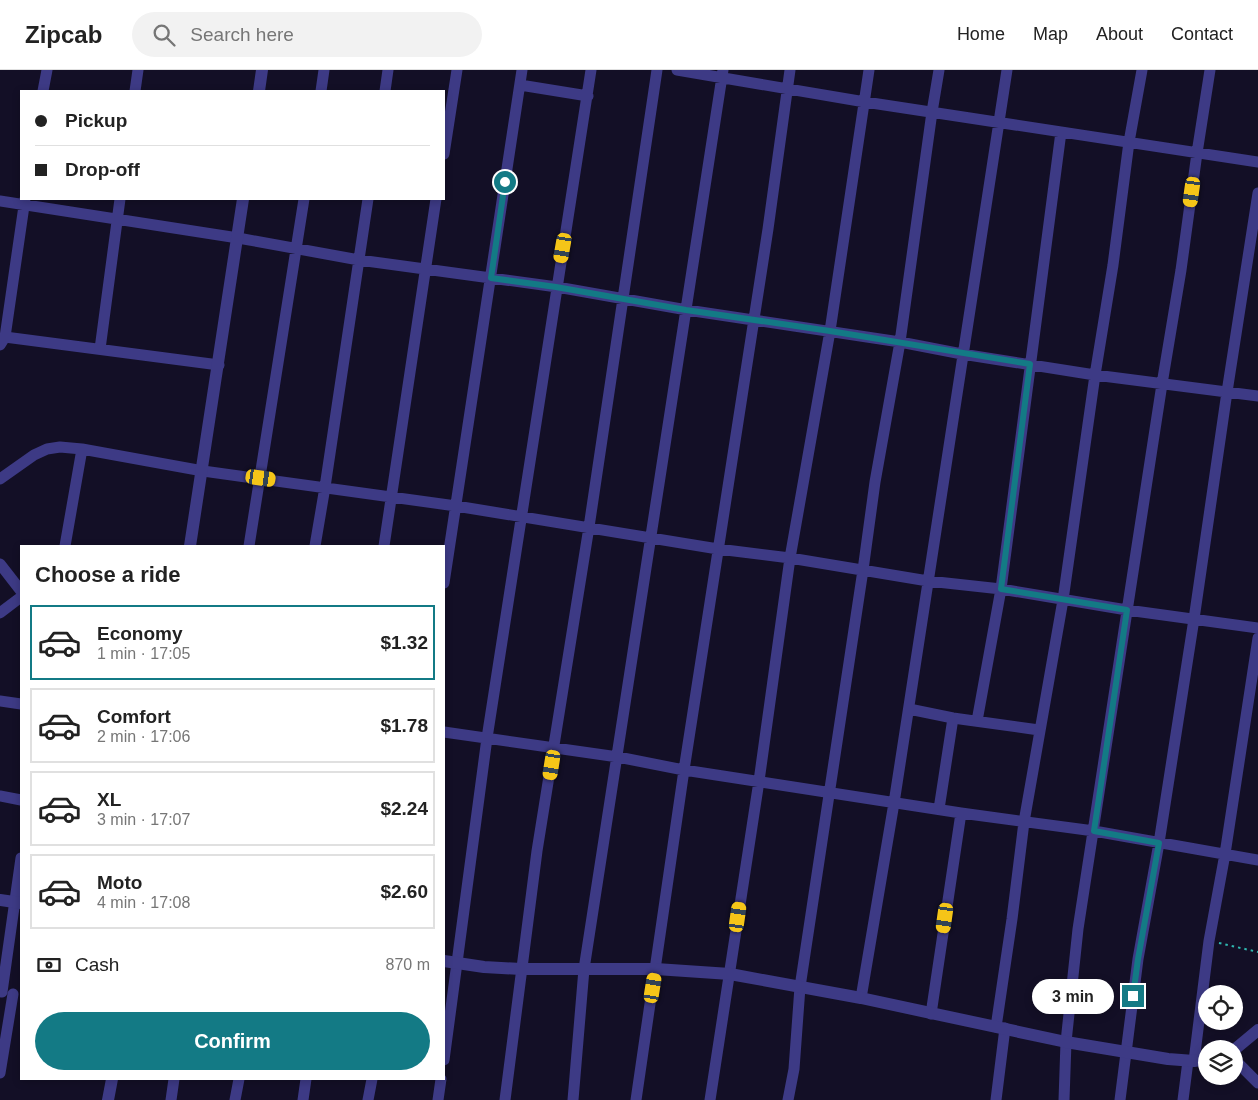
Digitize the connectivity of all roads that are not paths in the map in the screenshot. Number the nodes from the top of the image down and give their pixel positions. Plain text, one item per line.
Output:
1 (47, 70) edge
2 (138, 70) edge
3 (262, 70) edge
4 (324, 70) edge
5 (388, 70) edge
6 (457, 70) edge
7 (522, 70) edge
8 (591, 70) edge
9 (657, 70) edge
10 (676, 70) edge
11 (790, 70) edge
12 (870, 70) edge
13 (939, 70) edge
14 (1007, 70) edge
15 (1142, 70) edge
16 (1210, 70) edge
17 (723, 74) edge
18 (520, 85) junction
19 (787, 89) junction
20 (43, 90) edge
21 (135, 90) edge
22 (259, 90) edge
23 (321, 90) edge
24 (384, 90) edge
25 (588, 96) junction
26 (865, 102) junction
27 (932, 112) junction
28 (998, 122) junction
29 (1061, 132) junction
30 (1129, 142) junction
31 (445, 148) edge
32 (1197, 153) junction
33 (1258, 162) edge
34 (1258, 193) edge
35 (120, 200) edge
36 (243, 200) edge
37 (304, 200) edge
38 (368, 200) edge
39 (436, 200) edge
40 (0, 201) edge
41 (24, 202) edge
42 (118, 220) junction
43 (238, 238) junction
44 (296, 248) junction
45 (359, 260) junction
46 (424, 270) junction
47 (491, 278) junction
48 (556, 287) junction
49 (622, 299) junction
50 (4, 306) edge
51 (686, 310) junction
52 (754, 319) junction
53 (830, 331) junction
54 (3, 341) edge
55 (900, 342) junction
56 (100, 349) junction
57 (962, 354) junction
58 (1030, 364) junction
59 (219, 365) junction
60 (1095, 375) junction
61 (1162, 384) junction
62 (1227, 392) junction
63 (1258, 396) edge
64 (82, 449) junction
65 (203, 471) junction
66 (261, 478) junction
67 (0, 479) edge
68 (325, 486) junction
69 (392, 497) junction
70 (456, 506) junction
71 (522, 516) junction
72 (589, 527) junction
73 (652, 537) junction
74 (65, 545) edge
75 (190, 545) edge
76 (249, 545) edge
77 (315, 545) edge
78 (384, 545) edge
79 (718, 549) junction
80 (790, 558) junction
81 (0, 564) edge
82 (863, 570) junction
83 (445, 577) edge
84 (928, 580) junction
85 (1001, 589) junction
86 (20, 590) edge
87 (20, 598) edge
88 (1063, 600) junction
89 (1127, 610) junction
90 (0, 613) edge
91 (1194, 620) junction
92 (1258, 628) edge
93 (1258, 638) edge
94 (0, 701) edge
95 (20, 704) edge
96 (909, 709) junction
97 (953, 718) junction
98 (977, 721) junction
99 (1039, 730) junction
100 (445, 732) edge
101 (487, 738) junction
102 (554, 747) junction
103 (618, 757) junction
104 (684, 770) junction
105 (759, 781) junction
106 (830, 792) junction
107 (0, 796) edge
108 (20, 800) edge
109 (894, 803) junction
110 (939, 809) junction
111 (961, 813) junction
112 (1024, 822) junction
113 (1094, 831) junction
114 (1159, 843) junction
115 (1225, 854) junction
116 (1258, 860) edge
117 (20, 873) edge
118 (0, 900) edge
119 (18, 903) edge
120 (450, 962) edge
121 (521, 969) junction
122 (584, 969) junction
123 (656, 969) junction
124 (730, 974) junction
125 (800, 987) junction
126 (9, 993) edge
127 (861, 998) junction
128 (931, 1014) junction
129 (1000, 1028) junction
130 (1258, 1030) edge
131 (1066, 1042) junction
132 (1243, 1042) edge
133 (445, 1044) edge
134 (1126, 1052) junction
135 (1196, 1060) edge
136 (1243, 1068) edge
137 (0, 1073) edge
138 (112, 1080) edge
139 (174, 1080) edge
140 (238, 1080) edge
141 (306, 1080) edge
142 (372, 1080) edge
143 (441, 1080) edge
144 (1258, 1083) edge
145 (108, 1100) edge
146 (171, 1100) edge
147 (235, 1100) edge
148 (303, 1100) edge
149 (368, 1100) edge
150 (438, 1100) edge
151 (505, 1100) edge
152 (573, 1100) edge
153 (636, 1100) edge
154 (710, 1100) edge
155 (788, 1100) edge
156 (996, 1100) edge
157 (1064, 1100) edge
158 (1120, 1100) edge
159 (1184, 1100) edge

1 - 20 street
2 - 21 street
3 - 22 street
4 - 23 street
5 - 24 street
6 - 31 street
7 - 18 street
8 - 25 street
9 - 49 street
10 - 17 street
11 - 19 street
12 - 26 street
13 - 27 street
14 - 28 street
15 - 30 street
16 - 32 street
17 - 19 street
17 - 51 street
18 - 25 street
18 - 47 street
19 - 26 street
19 - 52 street
25 - 48 street
26 - 27 street
26 - 53 street
27 - 28 street
27 - 55 street
28 - 29 street
28 - 57 street
29 - 30 street
29 - 58 street
30 - 32 street
30 - 60 street
32 - 33 street
32 - 61 street
34 - 62 street
35 - 42 street
36 - 43 street
37 - 44 street
38 - 45 street
39 - 46 street
40 - 41 street
41 - 42 street
41 - 50 street
42 - 43 street
42 - 56 street
43 - 44 street
43 - 59 street
44 - 45 street
44 - 66 street
45 - 46 street
45 - 68 street
46 - 47 street
46 - 69 street
47 - 48 street
47 - 70 street
48 - 49 street
48 - 71 street
49 - 51 street
49 - 72 street
50 - 54 street
51 - 52 street
51 - 73 street
52 - 53 street
52 - 79 street
53 - 55 street
53 - 80 street
54 - 56 street
55 - 57 street
55 - 82 street
56 - 59 street
57 - 58 street
57 - 84 street
58 - 60 street
58 - 85 street
59 - 65 street
60 - 61 street
60 - 88 street
61 - 62 street
61 - 89 street
62 - 63 street
62 - 91 street
64 - 65 street
64 - 67 street
64 - 74 street
65 - 66 street
65 - 75 street
66 - 68 street
66 - 76 street
68 - 69 street
68 - 77 street
69 - 70 street
69 - 78 street
70 - 71 street
70 - 83 street
71 - 72 street
71 - 101 street
72 - 73 street
72 - 102 street
73 - 79 street
73 - 103 street
79 - 80 street
79 - 104 street
80 - 82 street
80 - 105 street
81 - 86 street
82 - 84 street
82 - 106 street
84 - 85 street
84 - 96 street
85 - 88 street
85 - 98 street
87 - 90 street
88 - 89 street
88 - 99 street
89 - 91 street
89 - 113 street
91 - 92 street
91 - 114 street
93 - 115 street
94 - 95 street
96 - 97 street
96 - 109 street
97 - 98 street
97 - 110 street
98 - 99 street
99 - 112 street
100 - 101 street
101 - 102 street
101 - 120 street
102 - 103 street
102 - 121 street
103 - 104 street
103 - 122 street
104 - 105 street
104 - 123 street
105 - 106 street
105 - 124 street
106 - 109 street
106 - 125 street
107 - 108 street
109 - 110 street
109 - 127 street
110 - 111 street
111 - 112 street
111 - 128 street
112 - 113 street
112 - 129 street
113 - 114 street
113 - 131 street
114 - 115 street
114 - 134 street
115 - 116 street
115 - 135 street
117 - 119 street
118 - 119 street
119 - 126 street
120 - 121 street
120 - 133 street
121 - 122 street
121 - 151 street
122 - 123 street
122 - 152 street
123 - 124 street
123 - 153 street
124 - 125 street
124 - 154 street
125 - 127 street
125 - 155 street
126 - 137 street
127 - 128 street
128 - 129 street
129 - 131 street
129 - 156 street
130 - 132 street
131 - 134 street
131 - 157 street
134 - 135 street
134 - 158 street
135 - 159 street
136 - 144 street
138 - 145 street
139 - 146 street
140 - 147 street
141 - 148 street
142 - 149 street
143 - 150 street

